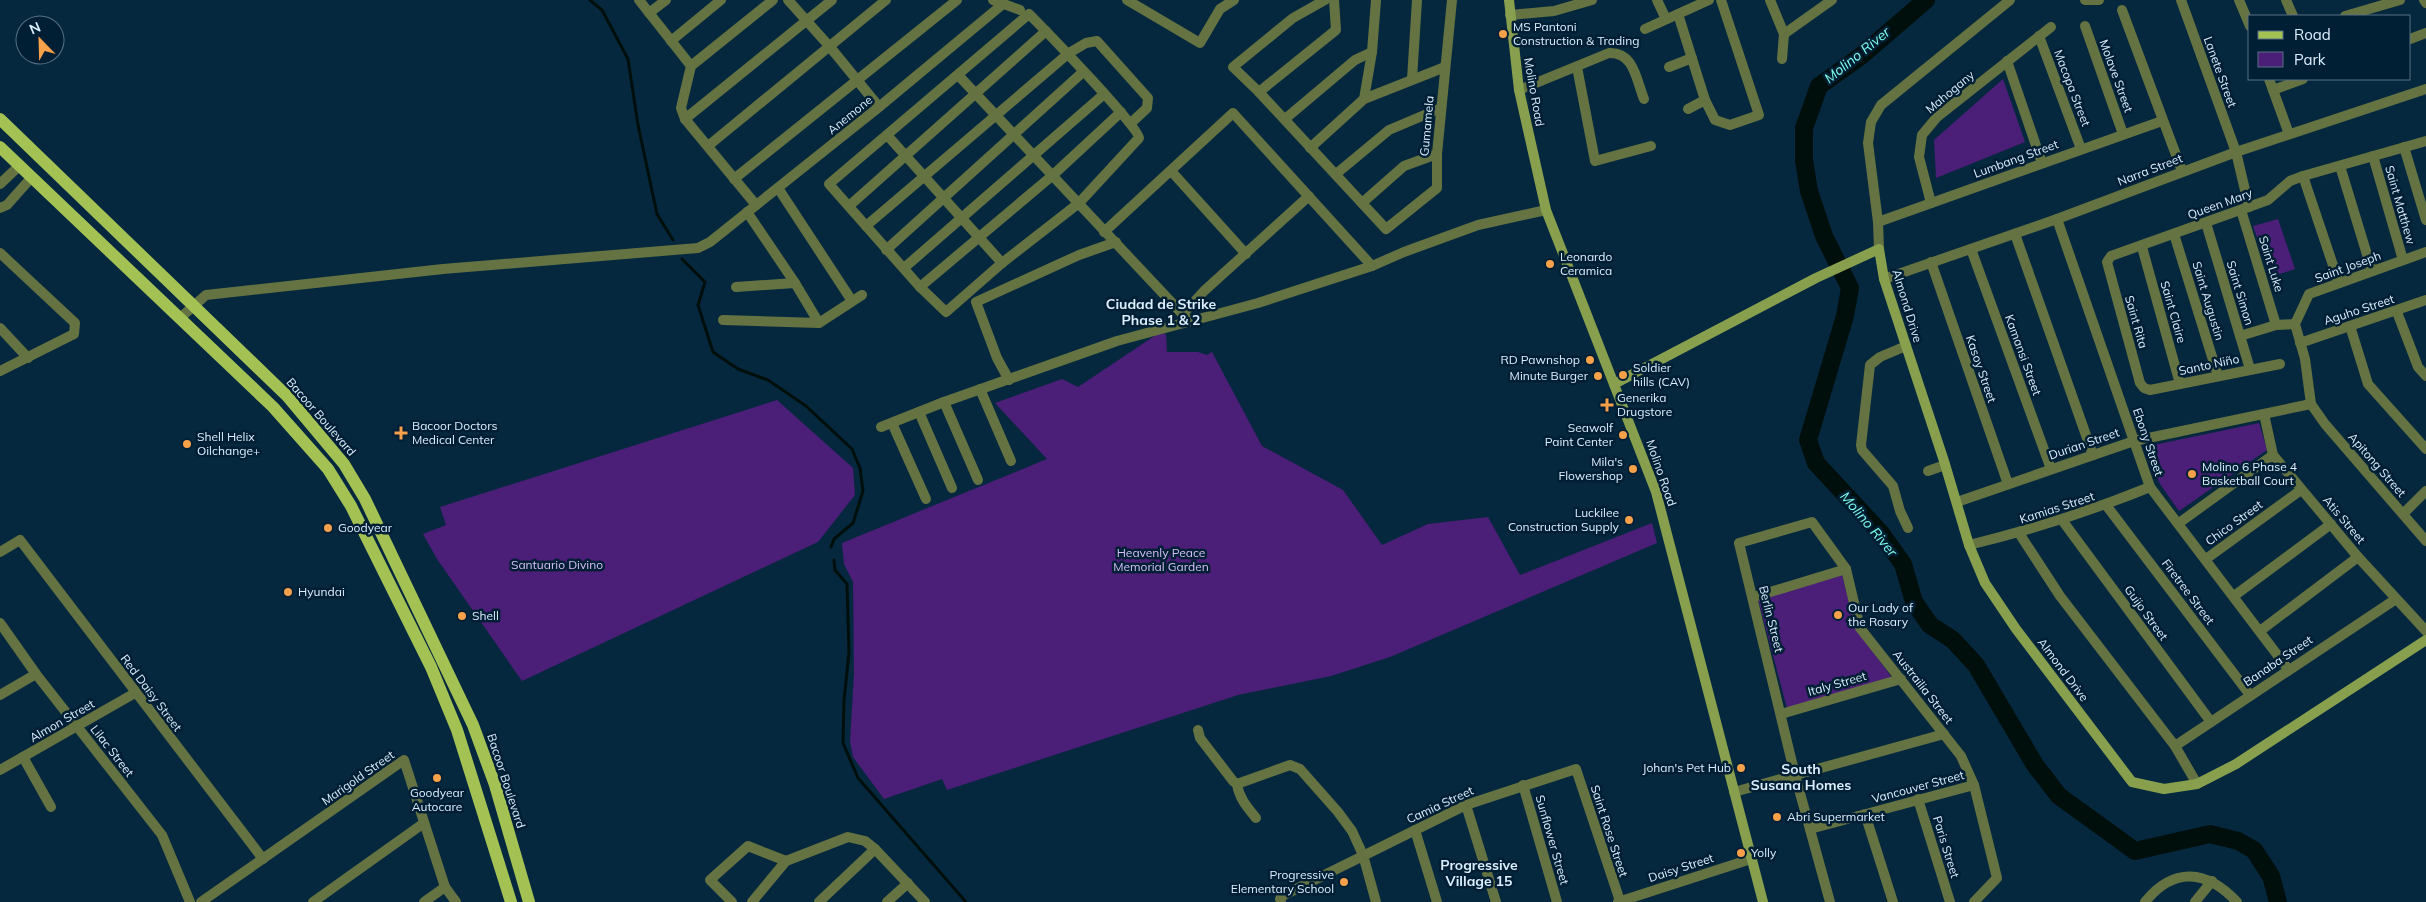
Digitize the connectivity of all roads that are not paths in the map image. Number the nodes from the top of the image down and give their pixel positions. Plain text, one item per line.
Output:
1 (639, 0) edge
2 (666, 0) edge
3 (722, 0) edge
4 (773, 0) edge
5 (788, 0) edge
6 (832, 0) edge
7 (886, 0) edge
8 (957, 0) edge
9 (1127, 0) edge
10 (1234, 0) edge
11 (1325, 0) edge
12 (1334, 0) edge
13 (1376, 0) edge
14 (1417, 0) edge
15 (1452, 0) edge
16 (1509, 0) edge
17 (1592, 0) edge
18 (1657, 0) edge
19 (1709, 0) edge
20 (1721, 0) edge
21 (1770, 0) edge
22 (1831, 0) edge
23 (2010, 0) edge
24 (2085, 0) edge
25 (2099, 0) edge
26 (2181, 0) edge
27 (2239, 0) edge
28 (2286, 0) edge
29 (2400, 0) edge
30 (998, 2) edge
31 (1571, 4) edge
32 (1218, 5) edge
33 (1020, 10) dead end
34 (2122, 10) dead end
35 (649, 13) junction
36 (1678, 14) junction
37 (1510, 15) junction
38 (2293, 15) edge
39 (2348, 15) edge
40 (807, 20) junction
41 (1666, 20) junction
42 (2248, 21) edge
43 (2085, 26) dead end
44 (2051, 27) dead end
45 (1645, 29) dead end
46 (1046, 31) junction
47 (2426, 33) edge
48 (1784, 34) junction
49 (2039, 36) junction
50 (2411, 39) edge
51 (671, 41) junction
52 (830, 47) junction
53 (1372, 52) junction
54 (1069, 53) junction
55 (1692, 58) junction
56 (1782, 59) dead end
57 (2007, 61) junction
58 (691, 66) junction
59 (1445, 67) junction
60 (1577, 67) junction
61 (1670, 67) dead end
62 (1083, 72) junction
63 (958, 75) junction
64 (1412, 79) junction
65 (856, 80) junction
66 (2269, 80) edge
67 (2300, 80) edge
68 (2426, 89) edge
69 (1519, 90) junction
70 (2273, 90) junction
71 (1260, 92) junction
72 (975, 94) junction
73 (1103, 94) junction
74 (1644, 99) dead end
75 (1364, 100) junction
76 (1706, 100) junction
77 (879, 107) junction
78 (1441, 108) junction
79 (1688, 109) dead end
80 (1121, 112) junction
81 (997, 116) junction
82 (685, 118) junction
83 (0, 119) edge
84 (1285, 119) junction
85 (2162, 121) junction
86 (1131, 123) junction
87 (2123, 134) junction
88 (2289, 134) junction
89 (887, 135) junction
90 (1015, 136) junction
91 (2426, 141) edge
92 (708, 146) junction
93 (1651, 146) dead end
94 (0, 147) edge
95 (2404, 147) junction
96 (1310, 148) junction
97 (2081, 149) junction
98 (2236, 152) junction
99 (1437, 154) junction
100 (1034, 155) junction
101 (905, 156) junction
102 (2373, 156) junction
103 (2042, 163) junction
104 (18, 166) junction
105 (2340, 166) junction
106 (2182, 171) junction
107 (1172, 172) junction
108 (1053, 174) junction
109 (1336, 174) junction
110 (924, 176) junction
111 (2303, 176) junction
112 (31, 178) junction
113 (734, 179) junction
114 (0, 184) edge
115 (778, 188) junction
116 (1309, 196) junction
117 (944, 198) junction
118 (1079, 203) junction
119 (1362, 203) junction
120 (1931, 203) junction
121 (756, 205) junction
122 (848, 206) junction
123 (0, 208) edge
124 (2245, 209) junction
125 (1546, 210) junction
126 (747, 212) junction
127 (962, 217) junction
128 (2057, 218) junction
129 (2426, 220) edge
130 (1878, 222) junction
131 (2206, 223) junction
132 (866, 226) junction
133 (1104, 232) junction
134 (2015, 234) junction
135 (2174, 234) junction
136 (979, 238) junction
137 (1116, 242) junction
138 (2142, 247) junction
139 (1879, 249) junction
140 (1971, 249) junction
141 (886, 250) junction
142 (2426, 252) edge
143 (0, 253) edge
144 (1246, 254) junction
145 (2403, 260) junction
146 (1931, 262) junction
147 (2107, 262) joint
148 (1002, 263) junction
149 (1372, 266) junction
150 (904, 268) junction
151 (2372, 271) junction
152 (1884, 279) junction
153 (795, 283) junction
154 (2339, 283) junction
155 (736, 287) dead end
156 (920, 287) junction
157 (862, 295) dead end
158 (2426, 300) edge
159 (852, 301) junction
160 (194, 305) junction
161 (2397, 312) junction
162 (1185, 317) junction
163 (180, 318) junction
164 (723, 320) dead end
165 (819, 323) junction
166 (2276, 324) junction
167 (2295, 324) junction
168 (2350, 326) junction
169 (0, 328) edge
170 (2240, 336) junction
171 (2300, 343) junction
172 (1906, 346) junction
173 (28, 358) junction
174 (2280, 364) dead end
175 (2250, 369) junction
176 (0, 371) edge
177 (2218, 376) junction
178 (2426, 376) edge
179 (1009, 380) junction
180 (1614, 384) junction
181 (2180, 384) junction
182 (2144, 388) joint
183 (980, 389) junction
184 (944, 402) junction
185 (2311, 404) junction
186 (919, 412) junction
187 (2264, 414) junction
188 (892, 423) junction
189 (881, 428) dead end
190 (2134, 441) junction
191 (2426, 449) edge
192 (2093, 455) junction
193 (2273, 455) junction
194 (1011, 461) dead end
195 (1946, 465) junction
196 (2051, 469) junction
197 (1928, 471) dead end
198 (978, 480) dead end
199 (2008, 484) junction
200 (2150, 487) junction
201 (952, 488) dead end
202 (2301, 490) junction
203 (2426, 491) edge
204 (926, 499) dead end
205 (1957, 502) junction
206 (2106, 505) junction
207 (2403, 514) junction
208 (2062, 520) junction
209 (1812, 522) joint
210 (2179, 523) junction
211 (2331, 524) junction
212 (1908, 528) dead end
213 (2019, 533) junction
214 (2426, 541) edge
215 (1969, 545) junction
216 (0, 552) edge
217 (2358, 557) junction
218 (2206, 559) junction
219 (1846, 569) junction
220 (2234, 596) junction
221 (1754, 597) junction
222 (2396, 599) junction
223 (0, 623) edge
224 (2260, 631) junction
225 (2426, 631) edge
226 (2426, 640) edge
227 (2288, 668) junction
228 (36, 674) junction
229 (1901, 679) junction
230 (135, 693) junction
231 (0, 695) edge
232 (2250, 695) junction
233 (1781, 714) junction
234 (2211, 722) junction
235 (77, 727) junction
236 (1198, 730) dead end
237 (1944, 734) junction
238 (2175, 746) junction
239 (23, 757) junction
240 (1576, 769) joint
241 (0, 770) edge
242 (1795, 775) junction
243 (1237, 784) junction
244 (2197, 784) junction
245 (1523, 785) junction
246 (1974, 785) junction
247 (1734, 792) junction
248 (1918, 799) junction
249 (1466, 805) junction
250 (51, 807) dead end
251 (1865, 814) junction
252 (1256, 818) dead end
253 (424, 823) junction
254 (1810, 829) junction
255 (1415, 830) junction
256 (875, 849) junction
257 (1363, 855) junction
258 (263, 859) junction
259 (1751, 859) junction
260 (786, 861) junction
261 (2212, 881) junction
262 (908, 883) junction
263 (445, 887) junction
264 (190, 902) edge
265 (200, 902) edge
266 (313, 902) edge
267 (424, 902) edge
268 (456, 902) edge
269 (511, 902) edge
270 (529, 902) edge
271 (732, 902) edge
272 (752, 902) edge
273 (819, 902) edge
274 (887, 902) edge
275 (925, 902) edge
276 (1281, 902) edge
277 (1376, 902) edge
278 (1437, 902) edge
279 (1496, 902) edge
280 (1557, 902) edge
281 (1619, 902) edge
282 (1764, 902) edge
283 (1830, 902) edge
284 (1893, 902) edge
285 (1950, 902) edge
286 (1974, 902) edge
287 (2146, 902) edge
288 (2196, 902) edge
289 (2237, 902) edge

1 - 35 street
2 - 35 street
3 - 51 street
4 - 58 street
5 - 40 street
6 - 40 street
7 - 52 street
8 - 65 street
9 - 32 street
10 - 32 street
11 - 71 street
12 - 71 street
13 - 53 street
14 - 64 street
15 - 59 street, Gumamela
16 - 37 street, Molino Road
17 - 31 street
18 - 41 street
19 - 36 street
20 - 76 street
21 - 48 street
22 - 48 street
23 - 130 street
24 - 25 street
26 - 98 street, Lanete Street
27 - 42 street
28 - 38 street
29 - 39 street
30 - 33 street
30 - 77 street, Anemone
31 - 37 street
34 - 85 street
35 - 51 street
36 - 41 street
36 - 55 street
37 - 69 street, Molino Road
40 - 52 street
40 - 82 street
41 - 45 street
43 - 87 street, Molave Street
44 - 49 street, Mahogany
46 - 54 street
46 - 63 street
46 - 72 street
47 - 50 street
48 - 56 street
49 - 57 street, Mahogany
49 - 97 street, Macopa Street
51 - 58 street
52 - 65 street
52 - 92 street
53 - 75 street
53 - 84 street
54 - 62 street
54 - 81 street
54 - 86 street
55 - 61 street
55 - 76 street
57 - 103 street
57 - 120 street, Mahogany
58 - 82 street
59 - 64 street
59 - 78 street, Gumamela
60 - 69 street
60 - 74 street
60 - 93 street
62 - 73 street
62 - 90 street
63 - 72 street
63 - 89 street
64 - 75 street
65 - 77 street
65 - 113 street
66 - 70 street
67 - 70 street
68 - 88 street, Narra Street
69 - 125 street, Molino Road
70 - 88 street
71 - 84 street
72 - 81 street
72 - 101 street
73 - 80 street
73 - 100 street
75 - 96 street
76 - 79 street
77 - 115 street, Anemone
78 - 99 street, Gumamela
78 - 109 street
80 - 86 street
80 - 108 street
81 - 90 street
81 - 110 street
82 - 92 street
83 - 160 main road, Bacoor Boulevard
84 - 96 street
85 - 87 street, Lumbang Street
85 - 106 street
86 - 118 street
87 - 97 street, Lumbang Street
88 - 98 street, Narra Street
89 - 101 street
89 - 122 street
90 - 100 street
90 - 117 street
91 - 95 street, Queen Mary
92 - 113 street
94 - 104 main road
95 - 102 street, Queen Mary
95 - 129 street
96 - 109 street
97 - 103 street, Lumbang Street
98 - 106 street, Narra Street
98 - 124 street, Lanete Street
99 - 119 street
99 - 119 street, Gumamela
100 - 108 street
100 - 127 street
101 - 110 street
101 - 122 street
102 - 105 street, Queen Mary
102 - 145 street, Saint Matthew
103 - 120 street, Lumbang Street
104 - 112 main road
104 - 114 street
105 - 111 street, Queen Mary
105 - 151 street
106 - 128 street, Narra Street
107 - 116 street
107 - 133 street
107 - 144 street
108 - 118 street
108 - 136 street
109 - 119 street
110 - 117 street
110 - 132 street
111 - 124 street, Queen Mary
111 - 154 street
112 - 123 street
112 - 163 main road
113 - 121 street
115 - 121 street, Anemone
115 - 159 street
116 - 144 street
116 - 149 street
117 - 127 street
117 - 141 street
118 - 133 street
118 - 148 street
120 - 130 street, Lumbang Street
121 - 126 street, Anemone
122 - 132 street
124 - 131 street, Queen Mary
124 - 166 street, Saint Luke
125 - 149 street
125 - 180 street, Molino Road
126 - 153 street
126 - 160 street, Anemone
127 - 136 street
127 - 150 street
128 - 134 street, Narra Street
128 - 190 street, Ebony Street
130 - 139 street
131 - 135 street, Queen Mary
131 - 170 street, Saint Simon
132 - 141 street
133 - 137 street
134 - 140 street, Narra Street
134 - 192 street
135 - 138 street, Queen Mary
135 - 177 street, Saint Augustin
136 - 148 street
136 - 156 street
137 - 162 street
137 - 179 street
138 - 147 street, Queen Mary
138 - 181 street, Saint Claire
139 - 152 street, Almond Drive
139 - 180 street
140 - 146 street, Narra Street
140 - 196 street, Kamansi Street
141 - 150 street
142 - 145 street, Saint Joseph
143 - 173 street
144 - 162 street
145 - 151 street, Saint Joseph
146 - 152 street, Narra Street
146 - 199 street, Kasoy Street
147 - 182 street, Saint Rita
148 - 156 street
149 - 162 street
150 - 156 street
151 - 154 street, Saint Joseph
152 - 172 street, Almond Drive
153 - 155 street
153 - 165 street
154 - 167 street, Saint Joseph
157 - 159 street
158 - 161 street, Aguho Street
159 - 165 street
160 - 163 street
160 - 270 main road, Bacoor Boulevard
161 - 168 street, Aguho Street
161 - 178 street
162 - 179 street
163 - 269 main road
164 - 165 street
166 - 167 street
166 - 170 street
167 - 171 street
168 - 171 street, Aguho Street
168 - 191 street
169 - 173 street
170 - 175 street, Saint Simon
171 - 185 street
172 - 195 street, Almond Drive
172 - 212 street
173 - 176 street
174 - 175 street, Santo Niño
175 - 177 street, Santo Niño
177 - 181 street, Santo Niño
179 - 183 street
180 - 247 street, Molino Road
181 - 182 street, Santo Niño
183 - 184 street
183 - 194 street
184 - 186 street
184 - 198 street
185 - 187 street, Durian Street
185 - 207 street, Apitong Street
186 - 188 street
186 - 201 street
187 - 190 street, Durian Street
187 - 193 street, Atis Street
188 - 189 street
188 - 204 street
190 - 192 street, Durian Street
190 - 200 street, Ebony Street
192 - 196 street, Durian Street
193 - 202 street, Atis Street
193 - 210 street
195 - 197 street
195 - 205 street, Almond Drive
196 - 199 street, Durian Street
199 - 205 street, Durian Street
200 - 206 street, Kamias Street
200 - 210 street, Ebony Street
202 - 211 street, Atis Street
202 - 218 street, Chico Street
203 - 207 street
205 - 215 street, Almond Drive
206 - 208 street, Kamias Street
206 - 232 street, Firetree Street
207 - 214 street, Apitong Street
208 - 213 street, Kamias Street
208 - 234 street, Guijo Street
209 - 219 street, Austrailia Street
209 - 221 street, Berlin Street
210 - 218 street, Ebony Street
211 - 217 street, Atis Street
211 - 220 street
213 - 215 street, Kamias Street
213 - 238 street
215 - 244 street, Almond Drive
216 - 230 street, Red Daisy Street
217 - 222 street, Atis Street
217 - 224 street
218 - 220 street, Ebony Street
219 - 221 street
219 - 229 street, Austrailia Street
220 - 224 street, Ebony Street
221 - 233 street, Berlin Street
222 - 225 street, Atis Street
222 - 227 street, Banaba Street
223 - 228 street, Lilac Street
224 - 227 street, Ebony Street
226 - 244 street, Almond Drive
227 - 232 street, Banaba Street
228 - 231 street
228 - 235 street, Lilac Street
229 - 233 street, Italy Street
229 - 237 street, Austrailia Street
230 - 235 street, Almon Street
230 - 258 street, Red Daisy Street
232 - 234 street, Banaba Street
233 - 242 street, Berlin Street
234 - 238 street, Banaba Street
235 - 239 street, Almon Street
235 - 264 street, Lilac Street
236 - 243 street
237 - 242 street
237 - 246 street, Austrailia Street
238 - 244 street
239 - 241 street, Almon Street
239 - 250 street
240 - 245 street, Camia Street
240 - 281 street, Saint Rose Street
242 - 247 street
242 - 254 street, Berlin Street
243 - 252 street
243 - 257 street
245 - 249 street, Camia Street
245 - 280 street, Sunflower Street
246 - 248 street, Vancouver Street
246 - 286 street, Austrailia Street
247 - 259 street, Molino Road
248 - 251 street, Vancouver Street
248 - 285 street, Paris Street
249 - 255 street, Camia Street
249 - 279 street
251 - 254 street, Vancouver Street
251 - 284 street
253 - 258 street, Marigold Street
253 - 263 street, Marigold Street
253 - 266 street
254 - 283 street, Berlin Street
255 - 257 street, Camia Street
255 - 278 street
256 - 260 street
256 - 262 street
256 - 273 street
257 - 276 street, Camia Street
257 - 277 street
258 - 265 street, Marigold Street
259 - 281 street, Daisy Street
259 - 282 street, Molino Road
260 - 271 street
260 - 272 street
261 - 287 street
261 - 288 street
261 - 289 street
262 - 274 street
262 - 275 street
263 - 267 street
263 - 268 street, Marigold Street

